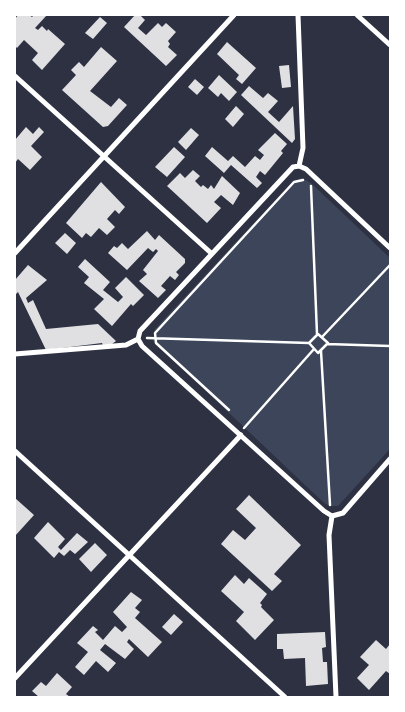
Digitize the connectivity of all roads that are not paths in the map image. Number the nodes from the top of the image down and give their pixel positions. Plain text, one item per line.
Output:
1 (234, 15) edge
2 (298, 15) edge
3 (357, 15) edge
4 (390, 45) edge
5 (15, 76) edge
6 (104, 156) junction
7 (299, 166) junction
8 (390, 248) edge
9 (15, 253) edge
10 (211, 253) junction
11 (138, 339) junction
12 (15, 354) edge
13 (241, 435) junction
14 (15, 450) edge
15 (390, 459) edge
16 (332, 516) junction
17 (129, 555) junction
18 (15, 678) edge
19 (285, 697) edge
20 (336, 697) edge

1 - 6 street
2 - 7 street
3 - 4 street
5 - 6 street
6 - 9 street
6 - 10 street
7 - 8 street
7 - 10 street
10 - 11 street
11 - 12 street
11 - 13 street
13 - 16 street
13 - 17 street
14 - 17 street
15 - 16 street
16 - 20 street
17 - 18 street
17 - 19 street

